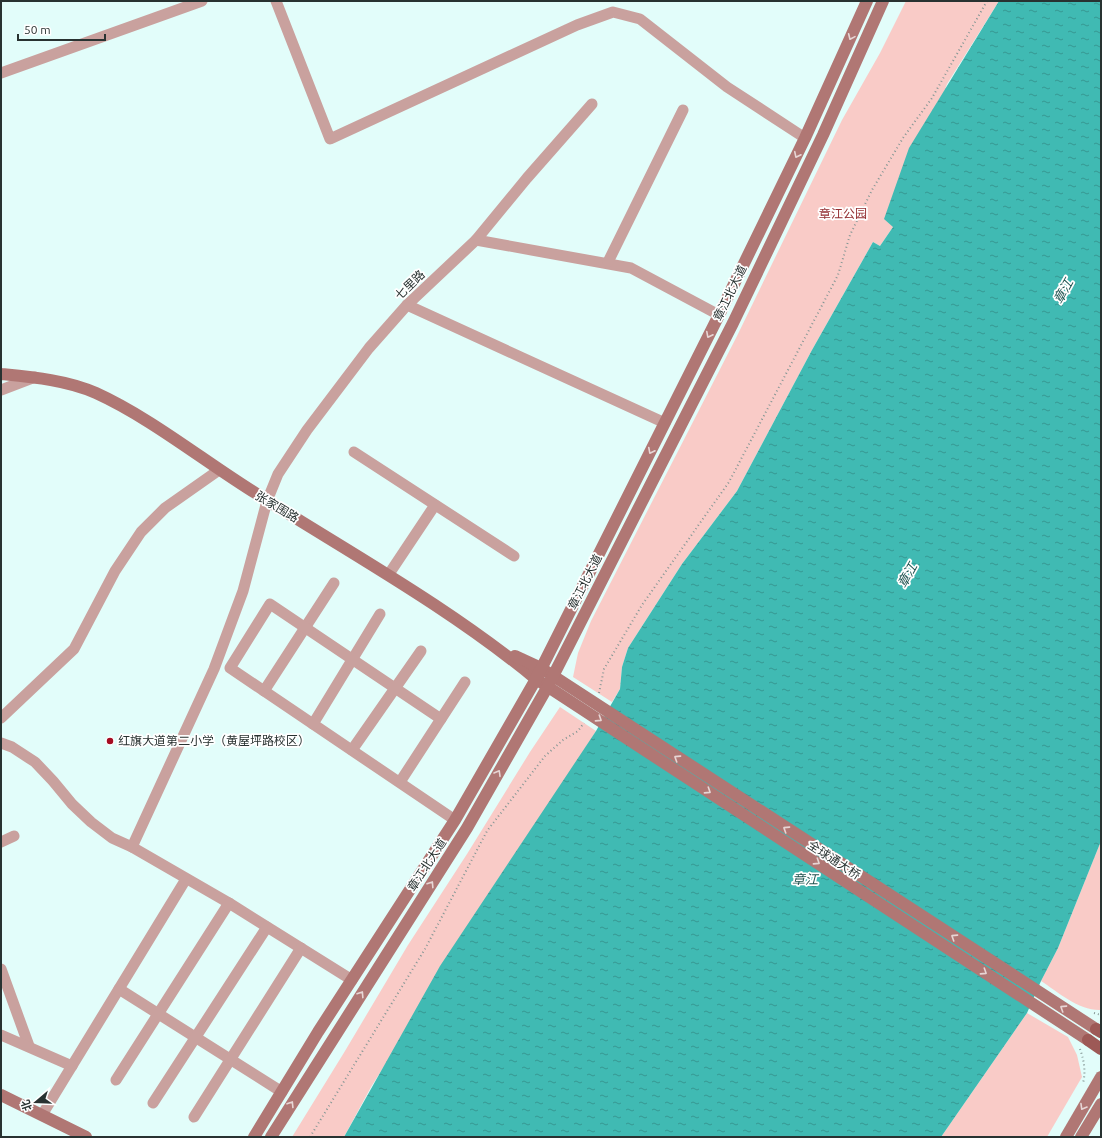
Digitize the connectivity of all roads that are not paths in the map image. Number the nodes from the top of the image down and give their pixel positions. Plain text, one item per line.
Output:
1 (202, 1) edge
2 (276, 1) edge
3 (867, 1) edge
4 (883, 1) edge
5 (1, 73) edge
6 (592, 104) dead end
7 (683, 110) dead end
8 (805, 138) junction
9 (476, 240) junction
10 (608, 262) junction
11 (407, 305) junction
12 (719, 315) junction
13 (1, 374) edge
14 (35, 377) junction
15 (1, 390) edge
16 (665, 423) junction
17 (354, 452) dead end
18 (219, 470) junction
19 (267, 501) junction
20 (435, 505) junction
21 (514, 556) dead end
22 (389, 574) junction
23 (334, 583) dead end
24 (380, 614) dead end
25 (305, 628) junction
26 (421, 651) dead end
27 (352, 660) junction
28 (539, 674) junction
29 (551, 681) junction
30 (465, 682) dead end
31 (395, 688) junction
32 (264, 691) junction
33 (570, 694) junction
34 (1, 718) edge
35 (441, 719) junction
36 (313, 724) junction
37 (1, 743) edge
38 (352, 750) junction
39 (400, 782) junction
40 (455, 820) junction
41 (14, 836) dead end
42 (1, 842) edge
43 (132, 847) junction
44 (186, 879) junction
45 (229, 903) junction
46 (267, 927) junction
47 (301, 948) junction
48 (1, 969) edge
49 (352, 980) junction
50 (119, 989) junction
51 (158, 1014) junction
52 (1098, 1031) edge
53 (1, 1035) edge
54 (196, 1037) junction
55 (29, 1046) junction
56 (1101, 1049) edge
57 (230, 1060) junction
58 (72, 1066) junction
59 (1101, 1077) edge
60 (116, 1080) dead end
61 (282, 1092) junction
62 (1, 1095) edge
63 (153, 1103) dead end
64 (1101, 1104) edge
65 (42, 1115) junction
66 (194, 1117) dead end
67 (86, 1137) edge
68 (254, 1137) edge
69 (271, 1137) edge
70 (1066, 1137) edge
71 (1081, 1137) edge

1 - 5 street
2 - 8 street
3 -> 8 main road, 章江北大道
4 - 29 main road, 章江北大道
6 - 9 street, 七里路
7 - 10 street
8 -> 12 main road, 章江北大道
9 - 10 street
9 - 11 street, 七里路
10 - 12 street
11 - 16 street
11 - 19 street, 七里路
12 -> 16 main road, 章江北大道
13 - 14 main road, 张家围路
14 - 15 street
14 - 18 main road, 张家围路
16 -> 28 main road, 章江北大道
17 - 20 street
18 - 19 main road, 张家围路
18 - 34 street
19 - 22 main road, 张家围路
19 - 43 street, 七里路
20 - 21 street
20 - 22 street
22 - 28 main road, 张家围路
23 - 25 street
24 - 27 street
25 - 27 street
25 - 32 street
25 - 32 street
26 - 31 street
27 - 31 street
27 - 36 street
28 - 29 main road, 张家围路
28 - 40 main road, 章江北大道
29 - 33 main road, 张家围路
69 -> 29 main road, 章江北大道
30 - 35 street
31 - 35 street
31 - 38 street
32 - 36 street
52 -> 33 main road, 全球通大桥
33 -> 56 main road, 全球通大桥
35 - 39 street
36 - 38 street
37 - 43 street
38 - 39 street
39 - 40 street
40 - 49 main road, 章江北大道
41 - 42 street
43 - 44 street
44 - 45 street
44 - 50 street
45 - 46 street
45 - 51 street
46 - 47 street
46 - 54 street
47 - 49 street
47 - 57 street
48 - 55 street
49 - 61 main road, 章江北大道
50 - 51 street
50 - 58 street
51 - 54 street
51 - 60 street
53 - 55 street
54 - 57 street
54 - 63 street
55 - 58 street
57 - 61 street
57 - 66 street
58 - 65 street
59 -> 70 main road
61 - 68 main road, 章江北大道
62 - 65 main road
64 - 71 main road
65 - 67 main road

